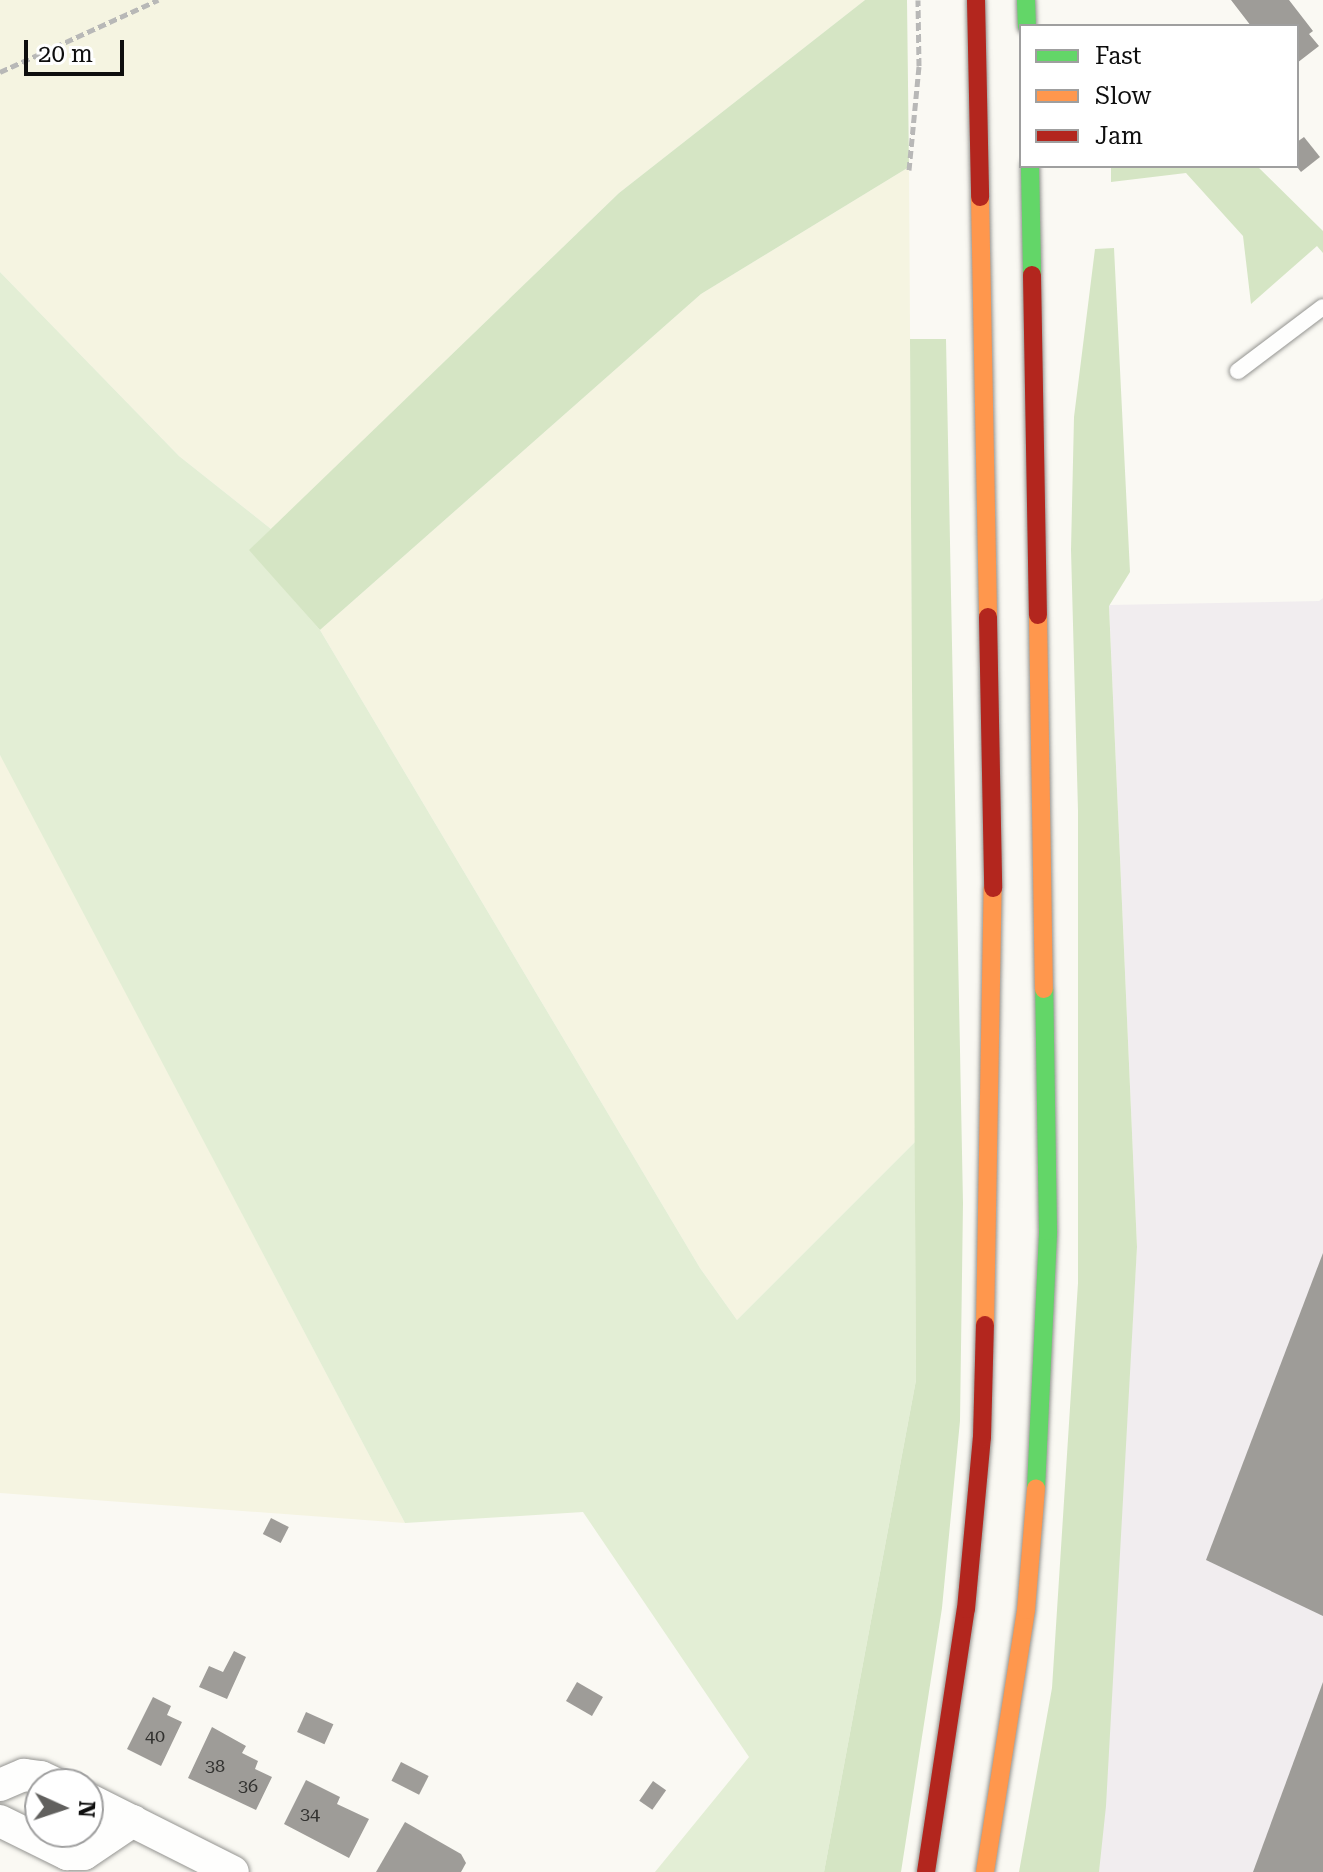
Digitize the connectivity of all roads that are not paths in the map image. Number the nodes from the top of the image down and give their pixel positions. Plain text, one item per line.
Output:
1 (976, 0) edge
2 (1026, 0) edge
3 (1027, 24) edge
4 (1030, 168) edge
5 (1323, 307) edge
6 (1238, 371) dead end
7 (24, 1775) edge
8 (0, 1785) edge
9 (104, 1807) edge
10 (0, 1821) edge
11 (133, 1821) junction
12 (233, 1872) edge
13 (926, 1872) edge
14 (985, 1872) edge

1 - 13 highway
2 - 3 highway
4 - 14 highway
5 - 6 lane
7 - 8 street
9 - 11 street
10 - 11 street
11 - 12 street

